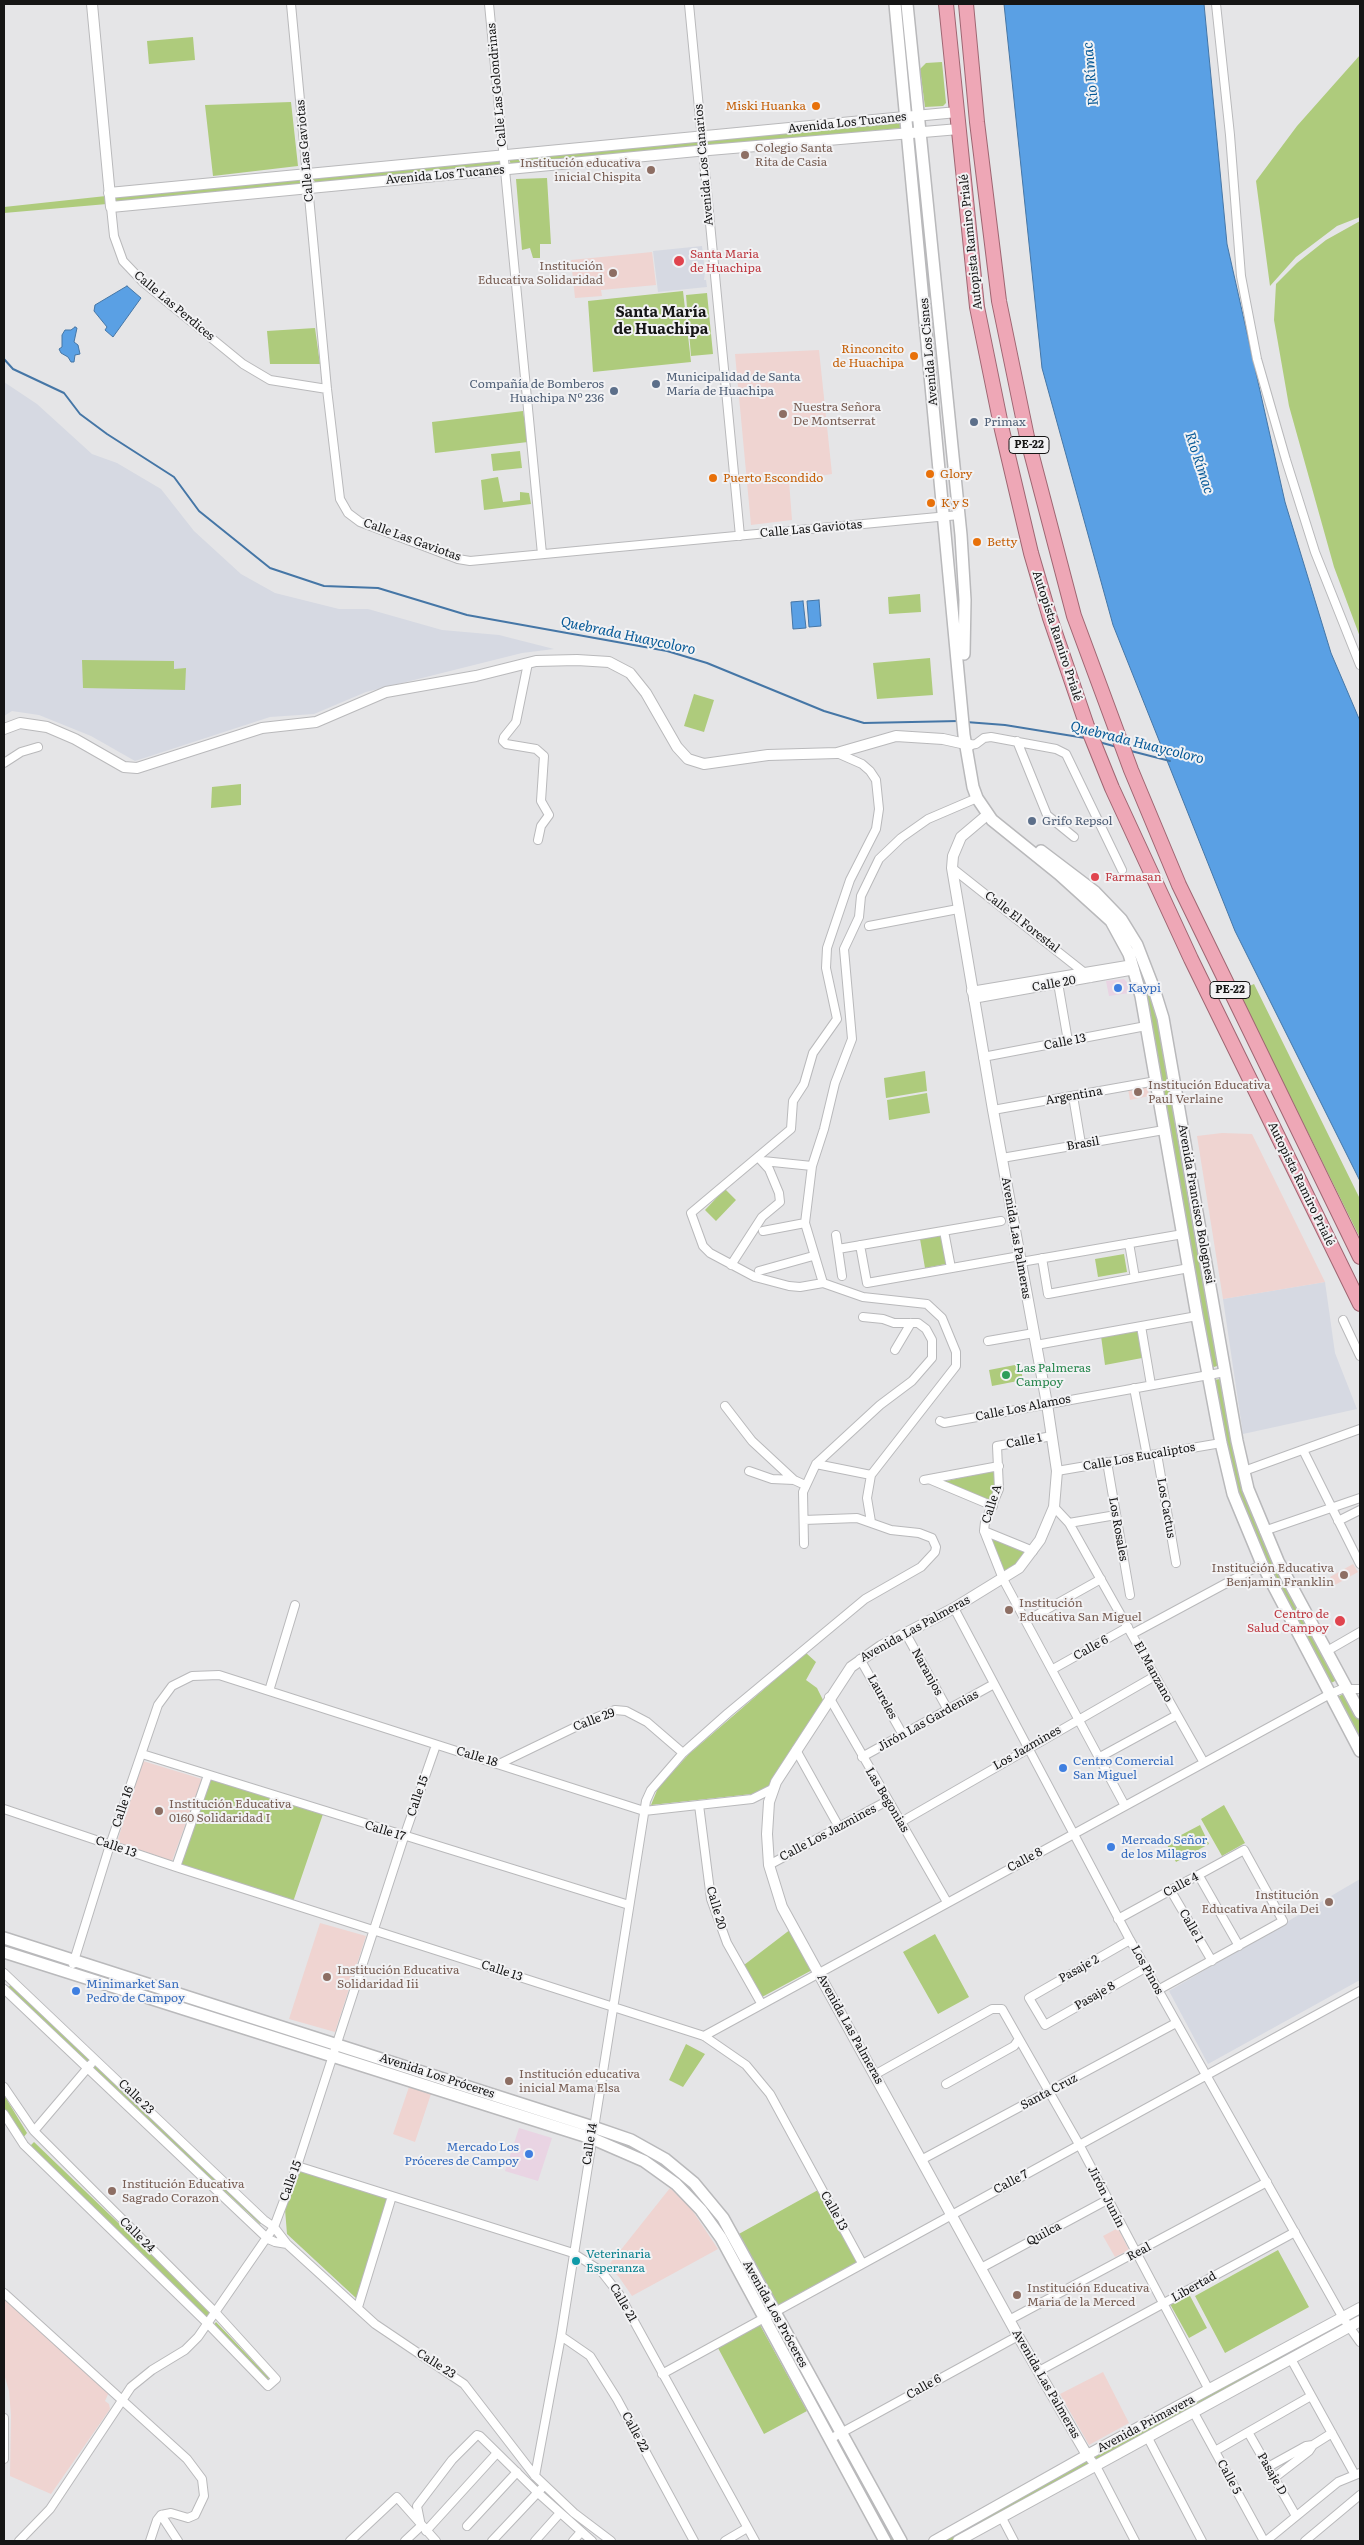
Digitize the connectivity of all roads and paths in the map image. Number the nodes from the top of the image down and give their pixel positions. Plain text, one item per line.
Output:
1 (92, 4) edge
2 (291, 4) edge
3 (489, 4) edge
4 (689, 4) edge
5 (896, 4) edge
6 (907, 4) edge
7 (946, 4) edge
8 (966, 4) edge
9 (1216, 4) edge
10 (957, 112) junction
11 (918, 116) junction
12 (906, 117) junction
13 (959, 129) junction
14 (920, 131) junction
15 (907, 132) junction
16 (701, 137) junction
17 (703, 150) junction
18 (504, 156) junction
19 (505, 170) junction
20 (307, 174) junction
21 (308, 188) junction
22 (109, 193) junction
23 (111, 207) junction
24 (990, 230) junction
25 (970, 232) junction
26 (946, 380) junction
27 (932, 381) junction
28 (327, 389) junction
29 (959, 515) junction
30 (945, 517) junction
31 (740, 536) junction
32 (542, 554) junction
33 (528, 663) junction
34 (1360, 665) edge
35 (964, 701) junction
36 (4, 729) edge
37 (967, 740) junction
38 (1017, 741) junction
39 (38, 747) dead end
40 (836, 753) junction
41 (4, 763) edge
42 (976, 798) junction
43 (987, 815) junction
44 (1074, 837) dead end
45 (538, 840) dead end
46 (952, 868) junction
47 (1122, 870) dead end
48 (958, 909) junction
49 (869, 926) dead end
50 (1134, 967) junction
51 (1088, 974) junction
52 (1058, 984) junction
53 (972, 995) junction
54 (1146, 1026) junction
55 (1068, 1041) junction
56 (983, 1057) junction
57 (1156, 1081) junction
58 (1074, 1096) junction
59 (992, 1110) junction
60 (1164, 1130) junction
61 (1081, 1144) junction
62 (1002, 1158) junction
63 (760, 1159) junction
64 (812, 1166) junction
65 (1001, 1221) dead end
66 (805, 1223) junction
67 (764, 1231) dead end
68 (944, 1231) junction
69 (1183, 1234) junction
70 (836, 1235) dead end
71 (1130, 1243) junction
72 (860, 1245) junction
73 (838, 1249) junction
74 (813, 1256) junction
75 (1360, 1257) edge
76 (1042, 1258) junction
77 (1020, 1259) junction
78 (731, 1265) junction
79 (951, 1268) junction
80 (1189, 1268) junction
81 (759, 1272) dead end
82 (842, 1276) dead end
83 (1135, 1278) junction
84 (823, 1283) junction
85 (1360, 1304) edge
86 (1197, 1316) junction
87 (863, 1317) dead end
88 (1343, 1320) dead end
89 (911, 1323) junction
90 (1141, 1326) junction
91 (1034, 1333) junction
92 (988, 1341) dead end
93 (1036, 1345) junction
94 (895, 1350) dead end
95 (1360, 1356) edge
96 (1225, 1372) junction
97 (1208, 1375) junction
98 (1151, 1385) junction
99 (1134, 1388) junction
100 (1047, 1404) junction
101 (725, 1406) dead end
102 (940, 1421) dead end
103 (1360, 1430) edge
104 (1052, 1436) junction
105 (1221, 1443) junction
106 (997, 1446) joint
107 (1304, 1450) junction
108 (1157, 1454) junction
109 (1147, 1456) junction
110 (1107, 1462) junction
111 (816, 1464) junction
112 (999, 1466) junction
113 (749, 1471) dead end
114 (1057, 1471) junction
115 (1244, 1471) junction
116 (870, 1476) junction
117 (794, 1480) junction
118 (805, 1485) junction
119 (1360, 1498) edge
120 (993, 1506) junction
121 (1054, 1507) junction
122 (1331, 1508) junction
123 (1360, 1510) edge
124 (1116, 1514) junction
125 (804, 1520) junction
126 (1338, 1521) junction
127 (871, 1522) junction
128 (1069, 1523) junction
129 (1264, 1531) junction
130 (984, 1532) junction
131 (804, 1544) dead end
132 (1033, 1551) junction
133 (1176, 1562) dead end
134 (1262, 1564) junction
135 (1360, 1564) edge
136 (1003, 1579) junction
137 (1101, 1579) junction
138 (1130, 1595) dead end
139 (295, 1605) dead end
140 (954, 1608) junction
141 (1026, 1621) junction
142 (1130, 1630) junction
143 (1360, 1632) edge
144 (906, 1634) junction
145 (1327, 1651) junction
146 (860, 1658) junction
147 (1053, 1669) junction
148 (1155, 1676) junction
149 (182, 1680) joint
150 (994, 1684) junction
151 (1354, 1689) edge
152 (269, 1691) junction
153 (1330, 1694) junction
154 (829, 1697) junction
155 (948, 1710) junction
156 (1360, 1713) edge
157 (1177, 1715) junction
158 (1079, 1718) junction
159 (903, 1735) junction
160 (436, 1745) junction
161 (1028, 1748) junction
162 (796, 1750) junction
163 (1360, 1751) edge
164 (683, 1753) junction
165 (142, 1754) junction
166 (862, 1757) junction
167 (1100, 1757) junction
168 (1203, 1761) junction
169 (499, 1764) junction
170 (208, 1775) junction
171 (774, 1788) junction
172 (887, 1801) junction
173 (699, 1805) junction
174 (1125, 1806) junction
175 (4, 1809) edge
176 (644, 1811) junction
177 (900, 1822) junction
178 (839, 1827) junction
179 (1074, 1834) junction
180 (404, 1837) junction
181 (110, 1845) junction
182 (769, 1865) junction
183 (176, 1867) junction
184 (1199, 1876) junction
185 (1171, 1891) junction
186 (946, 1902) junction
187 (629, 1905) junction
188 (1118, 1918) junction
189 (373, 1931) junction
190 (4, 1938) edge
191 (1130, 1940) junction
192 (1239, 1946) junction
193 (4, 1952) edge
194 (74, 1961) junction
195 (1212, 1961) junction
196 (1145, 1968) junction
197 (4, 1973) edge
198 (70, 1973) junction
199 (818, 1973) junction
200 (4, 1989) edge
201 (1158, 1990) junction
202 (1360, 1991) edge
203 (760, 2003) junction
204 (612, 2006) junction
205 (1176, 2023) junction
206 (1045, 2024) joint
207 (704, 2036) junction
208 (1018, 2039) junction
209 (336, 2044) junction
210 (332, 2056) junction
211 (96, 2059) junction
212 (88, 2068) junction
213 (876, 2074) junction
214 (1206, 2075) junction
215 (946, 2084) dead end
216 (4, 2087) edge
217 (1049, 2092) junction
218 (4, 2114) edge
219 (34, 2131) junction
220 (592, 2132) junction
221 (1080, 2146) junction
222 (921, 2160) junction
223 (297, 2166) junction
224 (1267, 2182) junction
225 (392, 2196) junction
226 (1107, 2200) junction
227 (951, 2214) junction
228 (274, 2226) junction
229 (1295, 2232) junction
230 (268, 2239) junction
231 (287, 2244) junction
232 (573, 2253) junction
233 (1136, 2254) junction
234 (862, 2263) junction
235 (981, 2268) junction
236 (4, 2293) edge
237 (1163, 2304) junction
238 (358, 2307) junction
239 (1360, 2308) edge
240 (216, 2313) junction
241 (775, 2313) junction
242 (1343, 2318) junction
243 (764, 2319) junction
244 (1009, 2320) junction
245 (1360, 2321) edge
246 (208, 2324) junction
247 (1348, 2328) junction
248 (561, 2336) junction
249 (1018, 2336) junction
250 (1360, 2342) edge
251 (1291, 2359) junction
252 (1039, 2371) junction
253 (662, 2374) junction
254 (1209, 2390) junction
255 (1311, 2396) junction
256 (121, 2401) junction
257 (1194, 2413) junction
258 (4, 2418) edge
259 (1248, 2432) junction
260 (841, 2433) junction
261 (1332, 2433) junction
262 (1148, 2438) junction
263 (830, 2439) junction
264 (1313, 2445) junction
265 (1215, 2451) junction
266 (497, 2453) junction
267 (1087, 2455) junction
268 (4, 2458) edge
269 (1096, 2466) junction
270 (1268, 2467) junction
271 (517, 2472) junction
272 (1358, 2474) edge
273 (535, 2476) junction
274 (1274, 2478) junction
275 (544, 2485) junction
276 (537, 2492) junction
277 (1360, 2495) edge
278 (560, 2513) junction
279 (161, 2515) junction
280 (1296, 2516) junction
281 (1002, 2518) junction
282 (467, 2526) dead end
283 (748, 2528) junction
284 (424, 2529) junction
285 (581, 2532) junction
286 (19, 2541) edge
287 (150, 2541) edge
288 (178, 2541) edge
289 (350, 2541) edge
290 (405, 2541) edge
291 (436, 2541) edge
292 (492, 2541) edge
293 (535, 2541) edge
294 (573, 2541) edge
295 (592, 2541) edge
296 (611, 2541) edge
297 (694, 2541) edge
298 (725, 2541) edge
299 (755, 2541) edge
300 (885, 2541) edge
301 (901, 2541) edge
302 (934, 2541) edge
303 (958, 2541) edge
304 (1014, 2541) edge
305 (1135, 2541) edge
306 (1202, 2541) edge
307 (1265, 2541) edge
308 (1305, 2541) edge

1 - 22 street, Calle Las Perdices
2 - 20 street, Calle Las Gaviotas
3 - 18 street, Calle Las Golondrinas
4 - 16 street, Avenida Los Canarios
5 - 12 main road, Avenida Los Cisnes
6 - 11 main road, Avenida Los Cisnes
7 - 10 highway, Autopista Ramiro Prialé / PE-22
8 - 24 highway, Autopista Ramiro Prialé / PE-22
9 - 34 street
10 - 11 street, Avenida Los Tucanes
10 - 13 highway, Autopista Ramiro Prialé / PE-22
11 - 12 street, Avenida Los Tucanes
11 - 14 main road, Avenida Los Cisnes
12 - 15 main road, Avenida Los Cisnes
12 - 16 street, Avenida Los Tucanes
13 - 14 street, Avenida Los Tucanes
13 - 25 highway, Autopista Ramiro Prialé / PE-22
14 - 15 street, Avenida Los Tucanes
14 - 26 main road, Avenida Los Cisnes
15 - 17 street, Avenida Los Tucanes
15 - 27 main road, Avenida Los Cisnes
16 - 17 street, Avenida Los Canarios
16 - 18 street, Avenida Los Tucanes
17 - 19 street, Avenida Los Tucanes
17 - 31 street, Avenida Los Canarios
18 - 19 street, Calle Las Golondrinas
18 - 20 street, Avenida Los Tucanes
19 - 21 street, Avenida Los Tucanes
19 - 32 street, Calle Las Golondrinas
20 - 21 street, Calle Las Gaviotas
20 - 22 street, Avenida Los Tucanes
21 - 23 street, Avenida Los Tucanes
21 - 28 street, Calle Las Gaviotas
22 - 23 street, Calle Las Perdices
23 - 28 street, Calle Las Perdices
24 - 25 highway
24 - 75 highway, Autopista Ramiro Prialé / PE-22
25 - 85 highway, Autopista Ramiro Prialé / PE-22
26 - 27 main road
26 - 29 main road, Avenida Los Cisnes
27 - 30 main road, Avenida Los Cisnes
28 - 32 street, Calle Las Gaviotas
29 - 30 street, Calle Las Gaviotas
29 - 35 main road, Avenida Los Cisnes
30 - 31 street, Calle Las Gaviotas
30 - 35 main road, Avenida Los Cisnes
31 - 32 street, Calle Las Gaviotas
33 - 36 street
33 - 40 street
33 - 45 street
35 - 37 main road
37 - 38 street
37 - 40 street
37 - 42 main road, Avenida Francisco Bolognesi
37 - 96 main road, Avenida Francisco Bolognesi
38 - 44 street
38 - 47 street
39 - 41 street
40 - 63 street
42 - 43 main road, Avenida Francisco Bolognesi
42 - 64 street
43 - 46 street, Avenida Las Palmeras
43 - 50 main road, Avenida Francisco Bolognesi
46 - 48 street, Avenida Las Palmeras
46 - 51 street, Calle El Forestal
48 - 49 street
48 - 53 street, Avenida Las Palmeras
50 - 51 street, Calle 20
50 - 54 main road, Avenida Francisco Bolognesi
51 - 52 street, Calle 20
51 - 53 street, Calle 20
52 - 53 street, Calle 20
52 - 55 street
53 - 56 street, Avenida Las Palmeras
54 - 55 street, Calle 13
54 - 57 main road, Avenida Francisco Bolognesi
55 - 56 street, Calle 13
56 - 59 street, Avenida Las Palmeras
57 - 58 street, Argentina
57 - 60 main road, Avenida Francisco Bolognesi
58 - 59 street, Argentina
58 - 61 street
59 - 62 street, Avenida Las Palmeras
60 - 61 street, Brasil
60 - 69 main road, Avenida Francisco Bolognesi
61 - 62 street, Brasil
62 - 77 street, Avenida Las Palmeras
63 - 64 street
63 - 78 street
63 - 78 street
64 - 66 street
65 - 68 street
66 - 67 street
66 - 74 street
68 - 72 street
68 - 79 street
69 - 71 street
69 - 80 main road, Avenida Francisco Bolognesi
70 - 73 street
71 - 76 street
71 - 83 street
72 - 73 street
72 - 79 street
73 - 82 street
74 - 81 street
74 - 84 street
76 - 77 street
76 - 83 street
77 - 79 street
77 - 91 street, Avenida Las Palmeras
78 - 84 street
80 - 83 street
80 - 86 main road, Avenida Francisco Bolognesi
84 - 116 street
86 - 90 street
86 - 97 main road, Avenida Francisco Bolognesi
87 - 89 street
88 - 95 street
89 - 94 street
89 - 111 street
90 - 93 street
90 - 98 street
91 - 92 street
91 - 93 street, Avenida Las Palmeras
93 - 100 street, Avenida Las Palmeras
96 - 97 street, Calle Los Alamos
96 - 115 main road, Avenida Francisco Bolognesi
97 - 98 street, Calle Los Alamos
97 - 105 main road, Avenida Francisco Bolognesi
98 - 99 street, Calle Los Alamos
99 - 100 street, Calle Los Alamos
99 - 109 street
100 - 102 street, Calle Los Alamos
100 - 104 street, Avenida Las Palmeras
101 - 117 street
103 - 107 street
104 - 106 street, Calle 1
104 - 114 street, Avenida Las Palmeras
105 - 108 street, Calle Los Eucaliptos
105 - 134 main road, Avenida Francisco Bolognesi
106 - 112 street, Calle A
107 - 115 street
107 - 122 street
108 - 109 street, Calle Los Eucaliptos
108 - 133 street, Los Cactus
109 - 110 street, Calle Los Eucaliptos
110 - 114 street, Calle Los Eucaliptos
110 - 124 street, Los Rosales
111 - 116 street
111 - 118 street
112 - 120 street, Calle A
112 - 120 street
113 - 117 street
114 - 121 street, Avenida Las Palmeras
115 - 129 main road, Avenida Francisco Bolognesi
116 - 127 street
117 - 118 street
118 - 125 street
119 - 122 street
120 - 130 street, Calle A
121 - 128 street, El Manzano
121 - 132 street, Avenida Las Palmeras
122 - 126 street
122 - 129 street
123 - 126 street
124 - 128 street
124 - 138 street, Los Rosales
125 - 127 street
125 - 131 street
126 - 135 street
127 - 164 street, Calle 14
128 - 137 street, El Manzano
129 - 145 main road, Avenida Francisco Bolognesi
130 - 132 street
130 - 136 street
132 - 136 street, Avenida Las Palmeras
134 - 142 street, Calle 6
134 - 153 main road, Avenida Francisco Bolognesi
136 - 140 street, Avenida Las Palmeras
136 - 141 street
137 - 141 street
137 - 142 street, El Manzano
139 - 152 street
140 - 144 street, Avenida Las Palmeras
140 - 150 street, Los Pinos
141 - 147 street
142 - 147 street, Calle 6
142 - 148 street, El Manzano
143 - 145 street
144 - 146 street, Avenida Las Palmeras
144 - 155 street, Naranjos
145 - 151 main road, Avenida Francisco Bolognesi
146 - 154 street, Avenida Las Palmeras
146 - 159 street, Laureles
147 - 158 street
148 - 157 street, El Manzano
148 - 158 street, Los Jazmines
149 - 152 street, Calle 18
149 - 165 street, Calle 16
150 - 155 street, Jirón Las Gardenias
150 - 161 street, Los Pinos
151 - 153 street, Calle 8
151 - 156 main road, Avenida Francisco Bolognesi
152 - 160 street, Calle 18
153 - 163 main road, Avenida Francisco Bolognesi
153 - 168 street, Calle 8
154 - 162 street, Avenida Las Palmeras
154 - 166 street, Las Begonias
155 - 159 street, Jirón Las Gardenias
157 - 167 street
157 - 168 street, El Manzano
158 - 161 street, Los Jazmines
158 - 167 street
159 - 166 street, Jirón Las Gardenias
160 - 169 street, Calle 18
160 - 180 street, Calle 15
161 - 177 street, Los Jazmines
161 - 179 street, Los Pinos
162 - 171 street, Avenida Las Palmeras
162 - 178 street
164 - 169 street, Calle 29
164 - 176 street, Calle 14
165 - 170 street, Calle 17
165 - 181 street, Calle 16
166 - 172 street, Las Begonias
167 - 174 street
168 - 174 street, Calle 8
169 - 176 street, Calle 18
170 - 180 street, Calle 17
170 - 183 street
171 - 173 street, Calle 18
171 - 182 street, Avenida Las Palmeras
172 - 177 street, Las Begonias
172 - 178 street, Calle Los Jazmines
173 - 176 street, Calle 18
173 - 203 street, Calle 20
174 - 179 street, Calle 8
175 - 181 street, Calle 13
176 - 187 street, Calle 14
177 - 186 street, Las Begonias
178 - 182 street, Calle Los Jazmines
179 - 186 street, Calle 8
179 - 188 street, Los Pinos
180 - 187 street, Calle 17
180 - 189 street, Calle 15
181 - 183 street, Calle 13
181 - 194 street, Calle 16
182 - 199 street, Avenida Las Palmeras
183 - 189 street, Calle 13
184 - 185 street, Calle 4
184 - 192 street
184 - 192 street, Calle 4
185 - 188 street, Calle 4
185 - 195 street, Calle 1
186 - 199 street, Calle 8
187 - 204 street, Calle 14
188 - 191 street, Los Pinos
189 - 204 street, Calle 13
189 - 209 street, Calle 15
190 - 194 main road, Avenida Los Próceres
191 - 196 street, Los Pinos
191 - 206 street, Pasaje 2
192 - 195 street
193 - 198 main road, Avenida Los Próceres
194 - 198 street, Calle 16
194 - 209 main road, Avenida Los Próceres
195 - 201 street
196 - 201 street, Los Pinos
196 - 206 street, Pasaje 8
197 - 211 street, Calle 23
198 - 210 main road, Avenida Los Próceres
199 - 203 street, Calle 8
199 - 213 street, Avenida Las Palmeras
200 - 212 street, Calle 23
201 - 205 street, Los Pinos
202 - 214 street, Calle 7
203 - 207 street, Calle 8
204 - 207 street, Calle 13
204 - 220 street, Calle 14
205 - 214 street, Los Pinos
205 - 217 street, Santa Cruz
207 - 234 street, Calle 13
208 - 213 street, Jirón Junín
208 - 215 street
208 - 217 street, Jirón Junín
209 - 210 street, Calle 15
209 - 220 main road, Avenida Los Próceres
210 - 220 main road, Avenida Los Próceres
210 - 223 street, Calle 15
211 - 212 street
211 - 228 street, Calle 23
212 - 219 street
212 - 230 street, Calle 23
213 - 222 street, Avenida Las Palmeras
214 - 221 street, Calle 7
214 - 224 street, Los Pinos
216 - 219 street, Calle 24
217 - 221 street, Jirón Junín
217 - 222 street, Santa Cruz
218 - 246 street, Calle 24
219 - 240 street, Calle 24
220 - 232 street, Calle 14
220 - 241 main road, Avenida Los Próceres
220 - 243 main road, Avenida Los Próceres
221 - 226 street, Jirón Junín
221 - 227 street, Calle 7
222 - 227 street, Avenida Las Palmeras
223 - 225 street, Calle 21
223 - 228 street, Calle 15
224 - 229 street, Los Pinos
224 - 233 street, Real
225 - 232 street, Calle 21
225 - 238 street
226 - 233 street, Jirón Junín
226 - 235 street, Quilca
227 - 234 street, Calle 7
227 - 235 street, Avenida Las Palmeras
228 - 230 street, Calle 15
228 - 231 street, Calle 23
229 - 237 street, Libertad
229 - 242 street, Los Pinos
230 - 231 street, Calle 23
230 - 240 street, Calle 15
231 - 238 street, Calle 23
232 - 248 street, Calle 14
232 - 253 street, Calle 21
233 - 237 street, Jirón Junín
233 - 244 street, Real
234 - 241 street, Calle 7
235 - 244 street, Avenida Las Palmeras
236 - 256 street
237 - 252 street, Libertad
237 - 254 street, Jirón Junín
238 - 273 street, Calle 23
239 - 242 street, Avenida Primavera
240 - 246 street, Calle 15
240 - 246 street, Calle 24
241 - 243 street, Calle 7
241 - 260 main road, Avenida Los Próceres
242 - 247 street, Los Pinos
242 - 254 street, Avenida Primavera
243 - 253 street, Calle 7
243 - 263 main road, Avenida Los Próceres
244 - 249 street, Avenida Las Palmeras
245 - 247 street, Avenida Primavera
246 - 256 street, Calle 15
247 - 250 street, Los Pinos
247 - 251 street, Avenida Primavera
248 - 273 street, Calle 14
248 - 297 street, Calle 22
249 - 252 street, Avenida Las Palmeras
249 - 260 street, Calle 6
251 - 255 street
251 - 257 street, Avenida Primavera
252 - 267 street, Avenida Las Palmeras
253 - 283 street, Calle 21
254 - 267 street, Avenida Primavera
255 - 259 street
255 - 261 street
256 - 279 street
256 - 286 street, Calle 15
257 - 262 street, Avenida Primavera
257 - 265 street, Calle 5
258 - 268 street
259 - 265 street
259 - 270 street, Pasaje D
260 - 263 street, Calle 6
260 - 301 main road, Avenida Los Próceres
261 - 264 street
261 - 272 street
262 - 269 street, Avenida Primavera
262 - 306 street
263 - 300 main road, Avenida Los Próceres
264 - 270 street
264 - 274 street
265 - 307 street, Calle 5
266 - 271 street
266 - 284 street
266 - 284 street
267 - 269 street
267 - 302 street, Avenida Primavera
269 - 281 street, Avenida Primavera
269 - 305 street
270 - 274 street, Pasaje D
271 - 276 street
271 - 282 street
272 - 280 street
273 - 275 street, Calle 23
274 - 280 street, Pasaje D
275 - 276 street
275 - 296 street, Calle 23
276 - 278 street
276 - 292 street
277 - 308 street
278 - 285 street
278 - 293 street
279 - 287 street
279 - 288 street
280 - 307 street
281 - 303 street, Avenida Primavera
281 - 304 street
283 - 298 street
283 - 299 street, Calle 21
284 - 289 street
284 - 290 street
284 - 291 street
285 - 294 street
285 - 295 street

